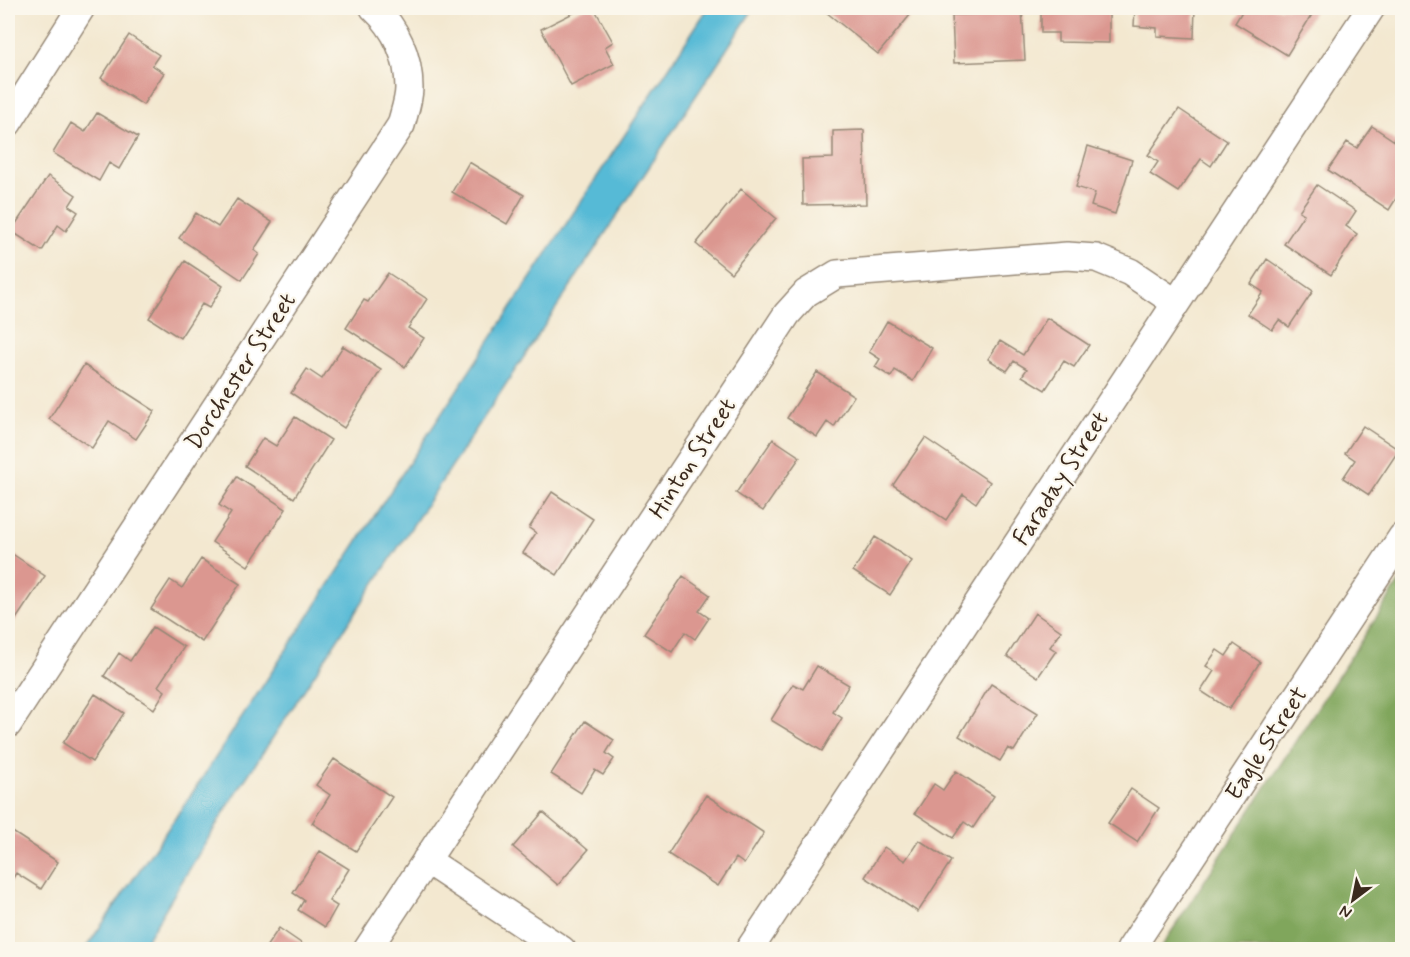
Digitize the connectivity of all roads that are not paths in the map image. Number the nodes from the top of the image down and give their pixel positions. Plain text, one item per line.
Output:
1 (81, 8) edge
2 (374, 8) edge
3 (1371, 8) edge
4 (8, 123) edge
5 (1176, 303) junction
6 (1402, 537) edge
7 (8, 724) edge
8 (426, 860) junction
9 (367, 950) edge
10 (562, 950) edge
11 (749, 950) edge
12 (1130, 950) edge

1 - 4 street
2 - 7 street, Dorchester Street
3 - 5 street, Faraday Street
5 - 8 street, Hinton Street
5 - 11 street, Faraday Street
6 - 12 street, Eagle Street
8 - 9 street, Hinton Street
8 - 10 street

